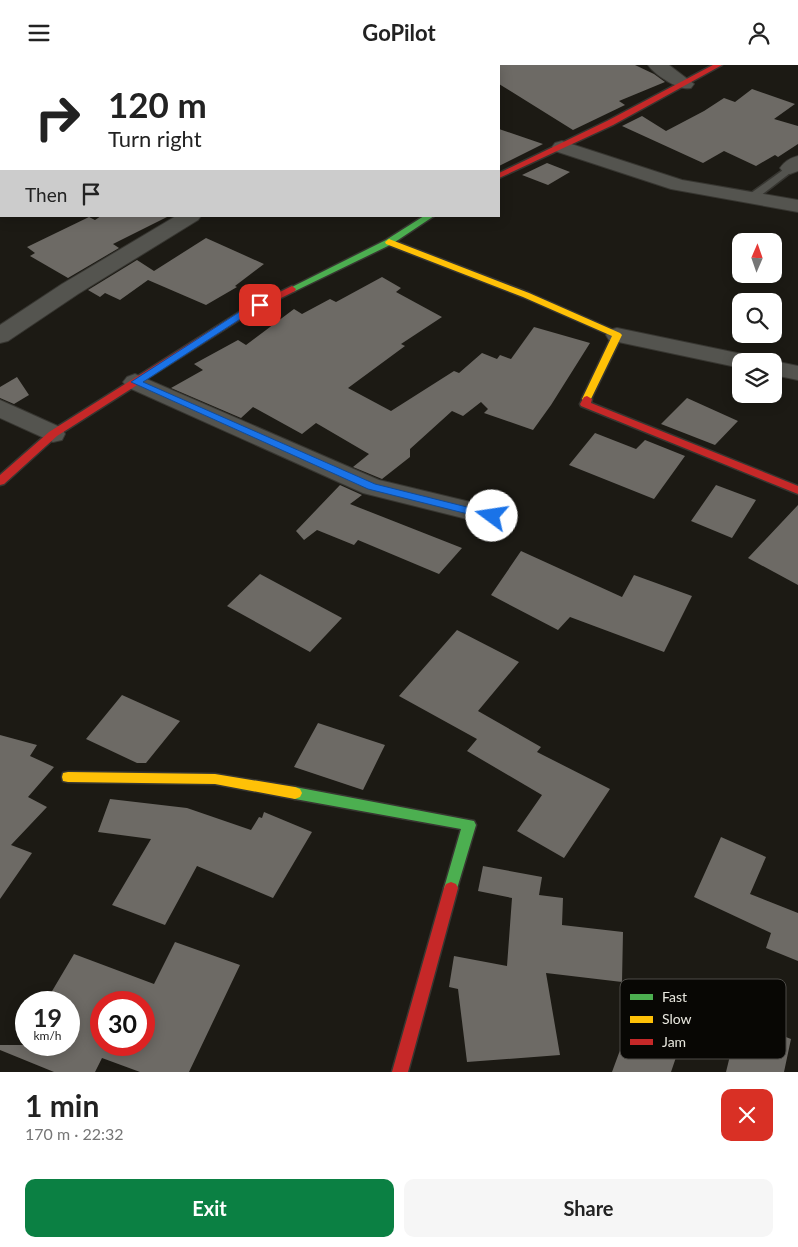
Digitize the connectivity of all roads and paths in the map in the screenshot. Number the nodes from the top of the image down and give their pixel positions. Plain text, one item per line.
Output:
1 (657, 65) edge
2 (718, 65) edge
3 (686, 84) junction
4 (562, 147) junction
5 (794, 165) edge
6 (500, 176) edge
7 (751, 198) junction
8 (798, 206) edge
9 (189, 217) edge
10 (428, 217) edge
11 (389, 242) junction
12 (617, 335) junction
13 (0, 336) edge
14 (732, 359) edge
15 (782, 370) edge
16 (798, 373) edge
17 (136, 382) junction
18 (0, 408) edge
19 (53, 434) junction
20 (0, 481) edge
21 (798, 490) edge
22 (492, 516) dead end
23 (68, 777) dead end
24 (400, 1072) edge

1 - 3 street
2 - 3 street
3 - 4 street
4 - 6 street
4 - 7 street
5 - 7 lane
7 - 8 street
9 - 13 street
10 - 11 street
11 - 12 street
11 - 17 street
12 - 14 street
12 - 21 street
15 - 16 street
17 - 19 street
17 - 22 street
18 - 19 street
19 - 20 street
23 - 24 street

